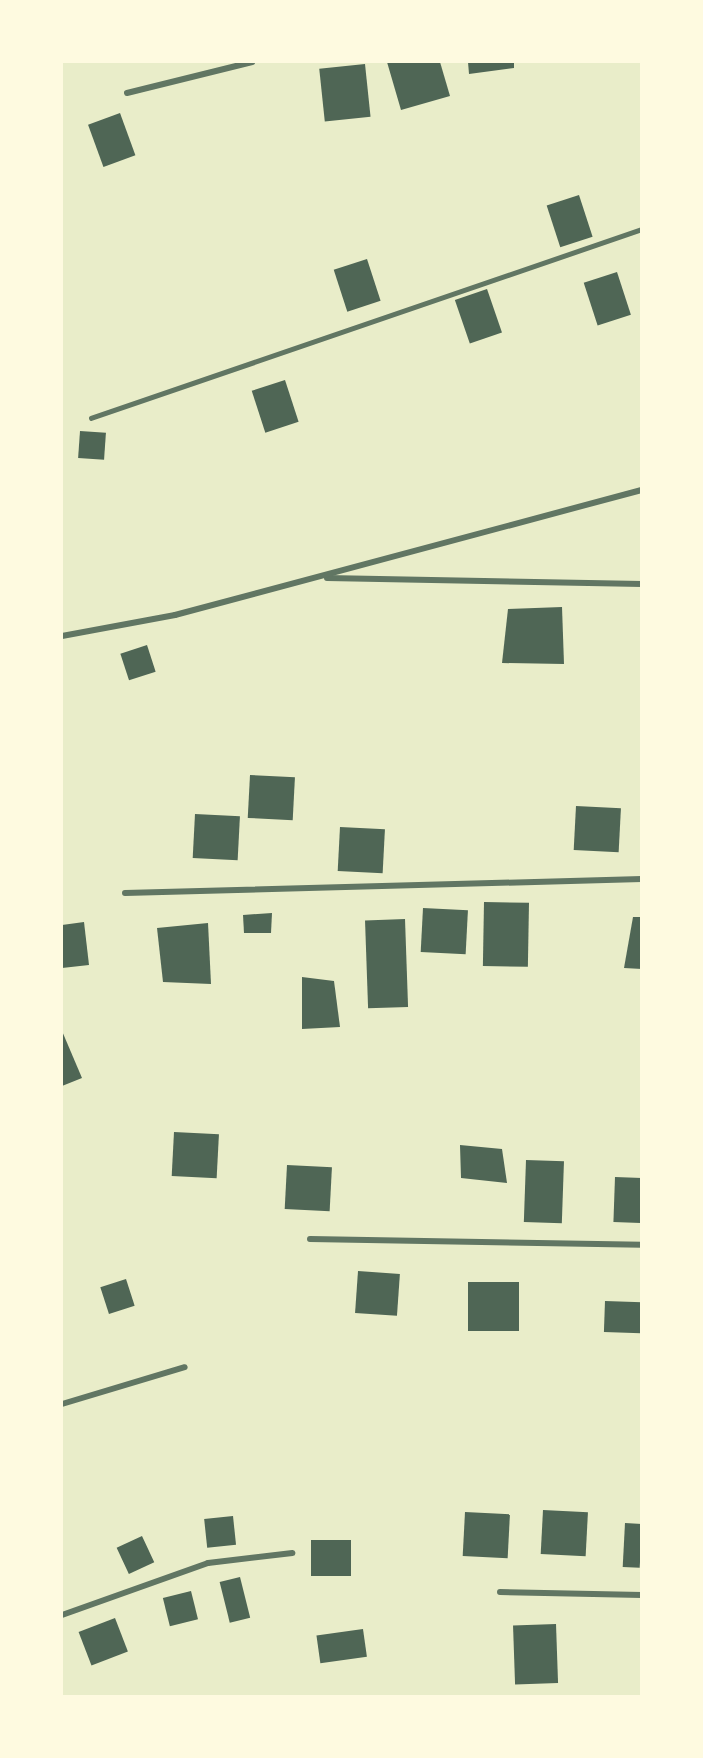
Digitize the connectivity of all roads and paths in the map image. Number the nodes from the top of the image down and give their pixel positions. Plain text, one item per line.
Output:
1 (252, 62) edge
2 (127, 93) dead end
3 (642, 229) edge
4 (91, 418) dead end
5 (642, 490) edge
6 (319, 578) junction
7 (642, 584) edge
8 (62, 636) edge
9 (642, 879) edge
10 (125, 892) dead end
11 (310, 1239) dead end
12 (642, 1245) edge
13 (185, 1367) dead end
14 (62, 1404) edge
15 (292, 1553) dead end
16 (500, 1592) dead end
17 (642, 1595) edge
18 (62, 1616) edge

1 - 2 street
3 - 4 lane
5 - 6 street
6 - 7 street
6 - 8 street
9 - 10 street
11 - 12 street
13 - 14 street
15 - 18 street
16 - 17 street

